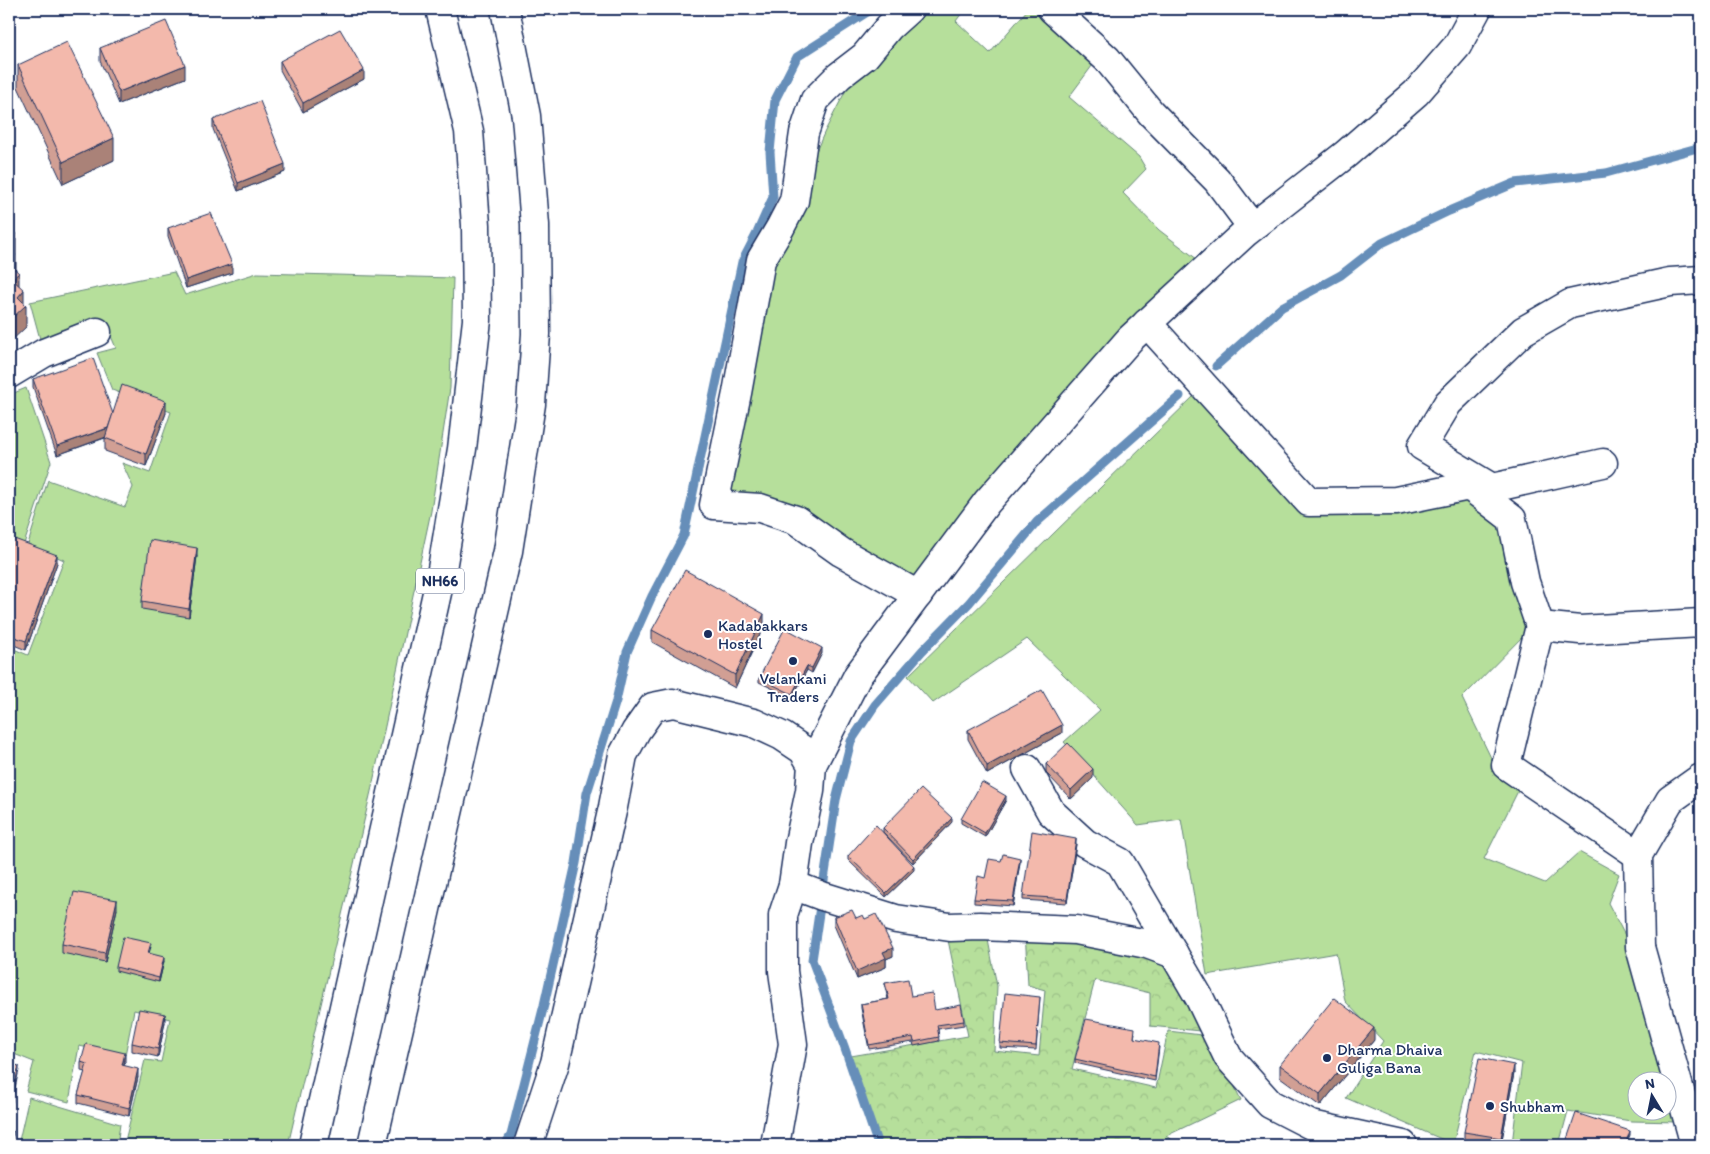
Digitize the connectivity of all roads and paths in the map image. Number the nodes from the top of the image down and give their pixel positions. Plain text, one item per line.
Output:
1 (440, 9) edge
2 (505, 9) edge
3 (909, 9) edge
4 (1052, 9) edge
5 (1477, 9) edge
6 (1252, 227) junction
7 (1701, 280) edge
8 (1146, 323) junction
9 (97, 332) dead end
10 (9, 374) edge
11 (1604, 463) dead end
12 (918, 595) junction
13 (1701, 623) edge
14 (1540, 626) junction
15 (812, 765) junction
16 (1027, 769) dead end
17 (1701, 778) edge
18 (1638, 855) junction
19 (794, 885) junction
20 (1174, 954) junction
21 (1334, 1138) edge
22 (313, 1145) edge
23 (372, 1145) edge
24 (528, 1145) edge
25 (775, 1145) edge
26 (1403, 1145) edge
27 (1695, 1145) edge

1 - 22 main road, NH66
2 - 23 main road
3 - 12 main road
4 - 6 main road
5 - 6 main road
6 - 8 main road
7 - 11 main road
8 - 12 main road
8 - 14 main road
9 - 10 main road
12 - 15 main road
13 - 14 main road
14 - 18 main road
15 - 19 main road
15 - 24 main road
16 - 20 main road
17 - 18 main road
18 - 27 main road
19 - 20 main road
19 - 25 main road
20 - 21 main road
21 - 26 main road

